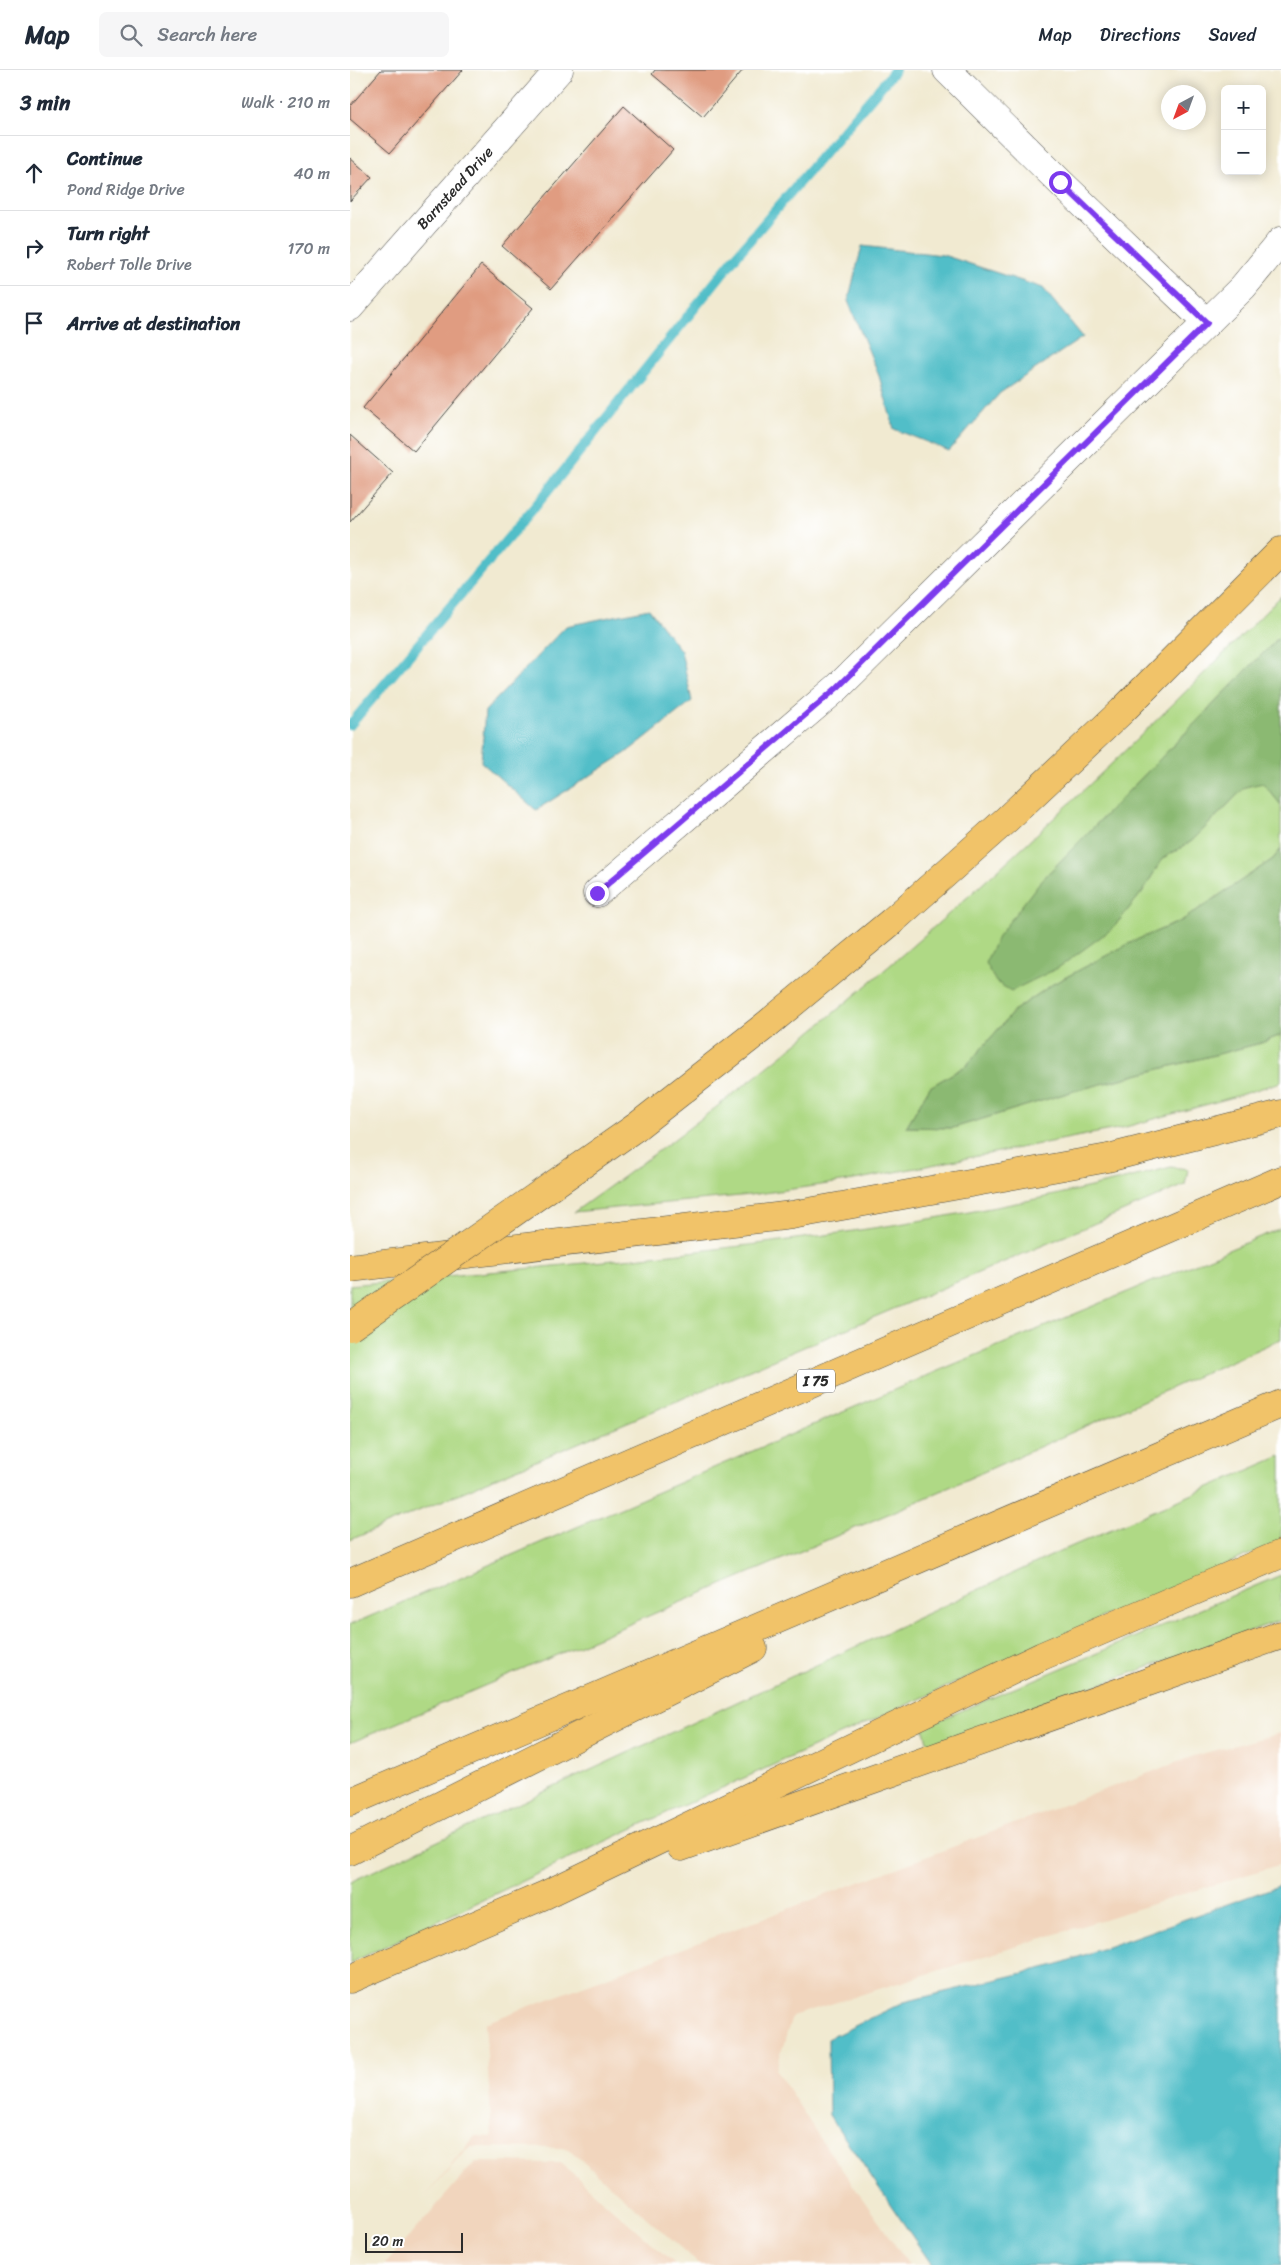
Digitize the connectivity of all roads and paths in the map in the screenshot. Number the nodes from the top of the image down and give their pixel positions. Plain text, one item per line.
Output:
1 (559, 70) edge
2 (947, 70) edge
3 (1281, 241) edge
4 (350, 306) edge
5 (1207, 323) junction
6 (1281, 551) edge
7 (597, 893) dead end
8 (1281, 1114) edge
9 (1281, 1180) edge
10 (350, 1268) edge
11 (350, 1327) edge
12 (1281, 1404) edge
13 (992, 1528) junction
14 (1281, 1554) edge
15 (350, 1583) edge
16 (1281, 1635) edge
17 (350, 1802) edge
18 (350, 1851) edge
19 (545, 1895) junction
20 (350, 1979) edge

1 - 4 street, Barnstead Drive
2 - 5 street
3 - 5 street
5 - 7 street
6 - 11 highway, bridge
8 - 10 highway
9 - 15 highway, I 75
12 - 13 highway
13 - 17 highway
13 - 18 highway
14 - 19 highway
16 - 19 highway
19 - 20 highway

